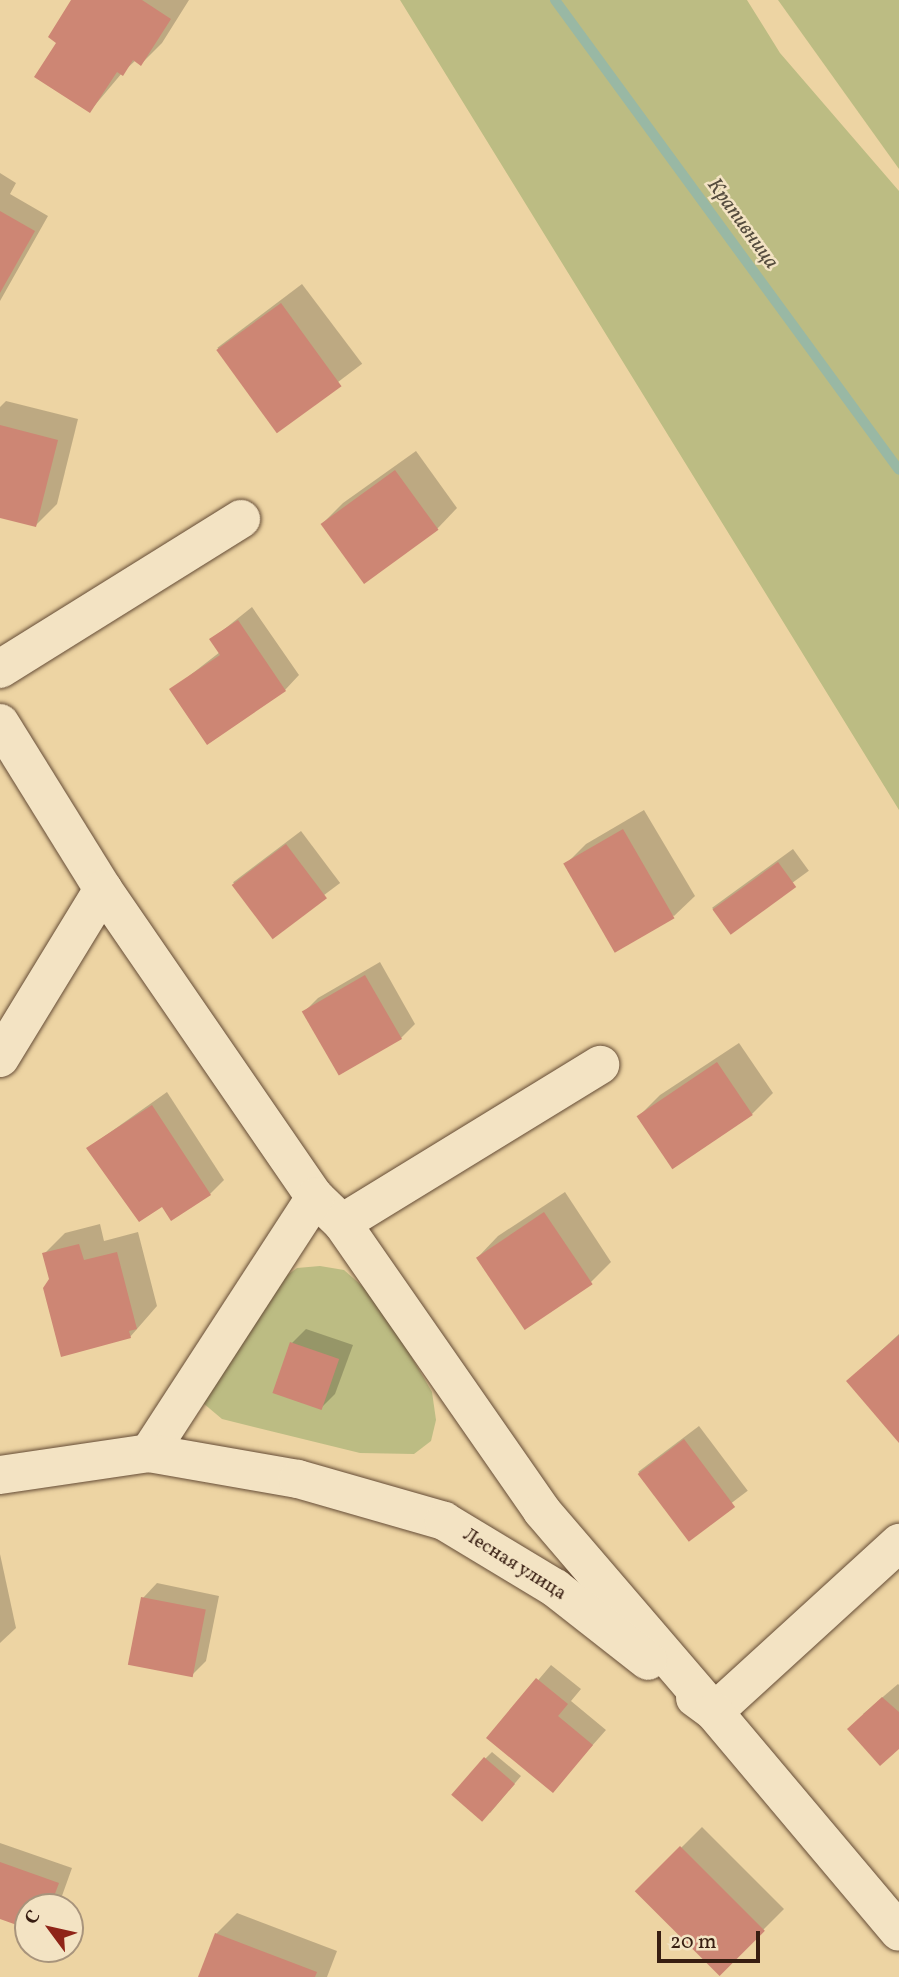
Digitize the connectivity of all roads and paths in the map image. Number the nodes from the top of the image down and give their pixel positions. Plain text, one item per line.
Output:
1 (241, 519) dead end
2 (0, 669) edge
3 (0, 723) edge
4 (103, 889) junction
5 (0, 1058) edge
6 (600, 1065) dead end
7 (315, 1197) junction
8 (342, 1223) junction
9 (149, 1453) junction
10 (0, 1475) edge
11 (899, 1543) edge
12 (714, 1712) junction
13 (899, 1933) edge

1 - 2 street
3 - 4 street
4 - 5 street
4 - 7 street
6 - 8 street
7 - 8 street
7 - 9 street
8 - 12 street
9 - 10 street, Лесная улица
9 - 12 street, Лесная улица
11 - 12 street
12 - 13 street, Лесная улица

